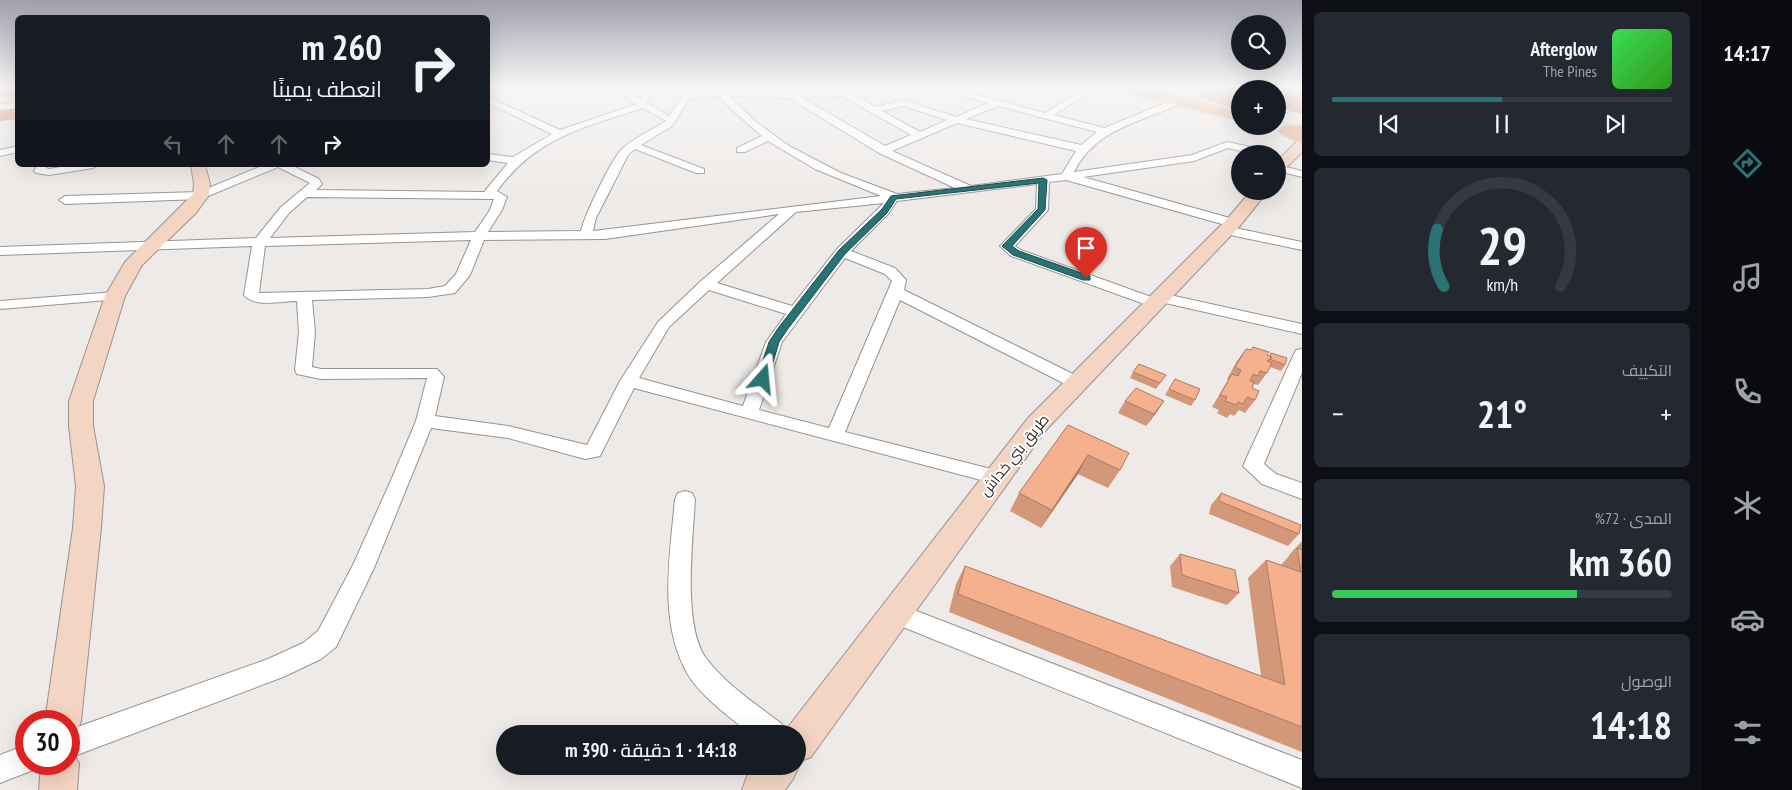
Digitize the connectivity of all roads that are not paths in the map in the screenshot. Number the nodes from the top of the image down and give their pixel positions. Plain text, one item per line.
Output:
1 (536, 123) edge
2 (591, 123) edge
3 (670, 123) edge
4 (752, 123) edge
5 (836, 123) edge
6 (897, 123) edge
7 (950, 123) edge
8 (969, 123) edge
9 (1076, 123) edge
10 (1126, 123) edge
11 (1104, 131) junction
12 (1293, 133) edge
13 (560, 134) junction
14 (920, 136) junction
15 (768, 137) junction
16 (633, 145) junction
17 (1231, 146) edge
18 (1083, 149) junction
19 (1286, 149) edge
20 (15, 150) edge
21 (741, 150) dead end
22 (883, 151) junction
23 (0, 153) edge
24 (490, 157) edge
25 (516, 160) junction
26 (1286, 166) edge
27 (41, 167) edge
28 (81, 167) edge
29 (198, 167) edge
30 (269, 167) edge
31 (286, 167) edge
32 (700, 171) dead end
33 (1302, 174) edge
34 (1066, 176) junction
35 (1043, 180) junction
36 (969, 190) junction
37 (304, 193) junction
38 (201, 195) junction
39 (488, 195) junction
40 (894, 197) junction
41 (65, 200) dead end
42 (1252, 200) edge
43 (793, 209) junction
44 (1230, 226) junction
45 (479, 236) junction
46 (586, 236) junction
47 (259, 243) junction
48 (1302, 246) edge
49 (147, 247) junction
50 (0, 250) edge
51 (842, 252) junction
52 (706, 284) junction
53 (896, 292) junction
54 (115, 296) junction
55 (304, 296) junction
56 (1158, 300) junction
57 (0, 305) edge
58 (796, 312) junction
59 (1302, 329) edge
60 (1302, 354) edge
61 (629, 382) junction
62 (1077, 383) junction
63 (748, 414) junction
64 (425, 421) junction
65 (835, 435) junction
66 (996, 477) junction
67 (1302, 491) edge
68 (685, 499) dead end
69 (896, 614) junction
70 (65, 710) edge
71 (762, 725) edge
72 (806, 733) edge
73 (80, 740) edge
74 (15, 763) edge
75 (0, 769) edge
76 (1302, 774) edge
77 (59, 775) edge
78 (773, 775) edge
79 (58, 790) edge
80 (761, 790) edge

1 - 13 street
2 - 13 street
3 - 16 street
4 - 15 street
5 - 22 street
6 - 14 street
7 - 14 street
8 - 18 street
9 - 11 street
10 - 11 street
11 - 18 street
12 - 19 main road
13 - 25 street
14 - 22 street
15 - 21 street
15 - 40 street
16 - 32 street
16 - 46 street
17 - 34 street
18 - 34 street
20 - 23 street
22 - 36 street
24 - 25 street
25 - 39 street
26 - 33 street
27 - 28 street
29 - 38 main road
30 - 38 street
31 - 37 street
34 - 35 street
34 - 44 street
35 - 36 street
35 - 56 street
36 - 40 street
37 - 39 street
37 - 47 street
38 - 41 street
38 - 49 main road
39 - 45 street
40 - 43 street
40 - 51 street
42 - 44 main road, طريق بني خداش
43 - 46 street
43 - 52 street
44 - 48 street
44 - 56 main road, طريق بني خداش
45 - 46 street
45 - 47 street
45 - 55 street
47 - 49 street
47 - 55 street
49 - 50 street
49 - 54 main road
51 - 53 street
51 - 58 street
52 - 58 street
52 - 61 street
53 - 62 street
53 - 65 street
54 - 57 street
54 - 70 main road
55 - 64 street
56 - 59 street
56 - 62 main road, طريق بني خداش
58 - 63 street
60 - 67 street
61 - 63 street
61 - 64 street
62 - 66 main road, طريق بني خداش
63 - 65 street
64 - 73 street
65 - 66 street
66 - 69 main road, طريق بني خداش
68 - 71 street
69 - 72 main road, طريق بني خداش
69 - 76 street
74 - 75 street
77 - 79 main road
78 - 80 main road

